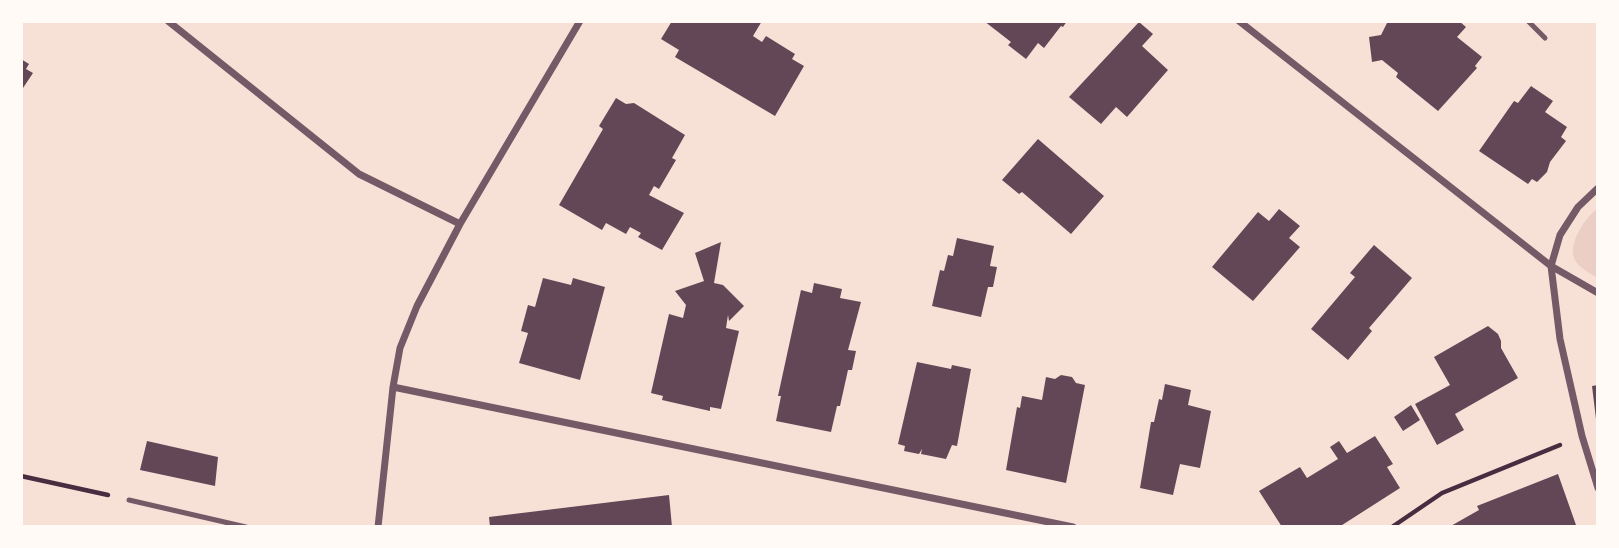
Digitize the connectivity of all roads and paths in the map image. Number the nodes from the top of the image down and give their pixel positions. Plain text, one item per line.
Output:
1 (169, 21) edge
2 (580, 21) edge
3 (1239, 21) edge
4 (1528, 21) edge
5 (1545, 38) dead end
6 (1598, 188) edge
7 (460, 224) junction
8 (1551, 266) junction
9 (1598, 293) edge
10 (393, 387) junction
11 (1582, 436) junction
12 (21, 476) edge
13 (1598, 488) edge
14 (129, 500) joint
15 (246, 527) edge
16 (378, 527) edge
17 (1073, 527) edge
18 (1392, 527) edge

1 - 7 street
2 - 7 street
3 - 8 street
4 - 5 lane
6 - 8 street
7 - 10 street
8 - 9 street
8 - 11 street
10 - 16 street
10 - 17 street
11 - 13 street
11 - 18 path
12 - 14 path
14 - 15 lane

